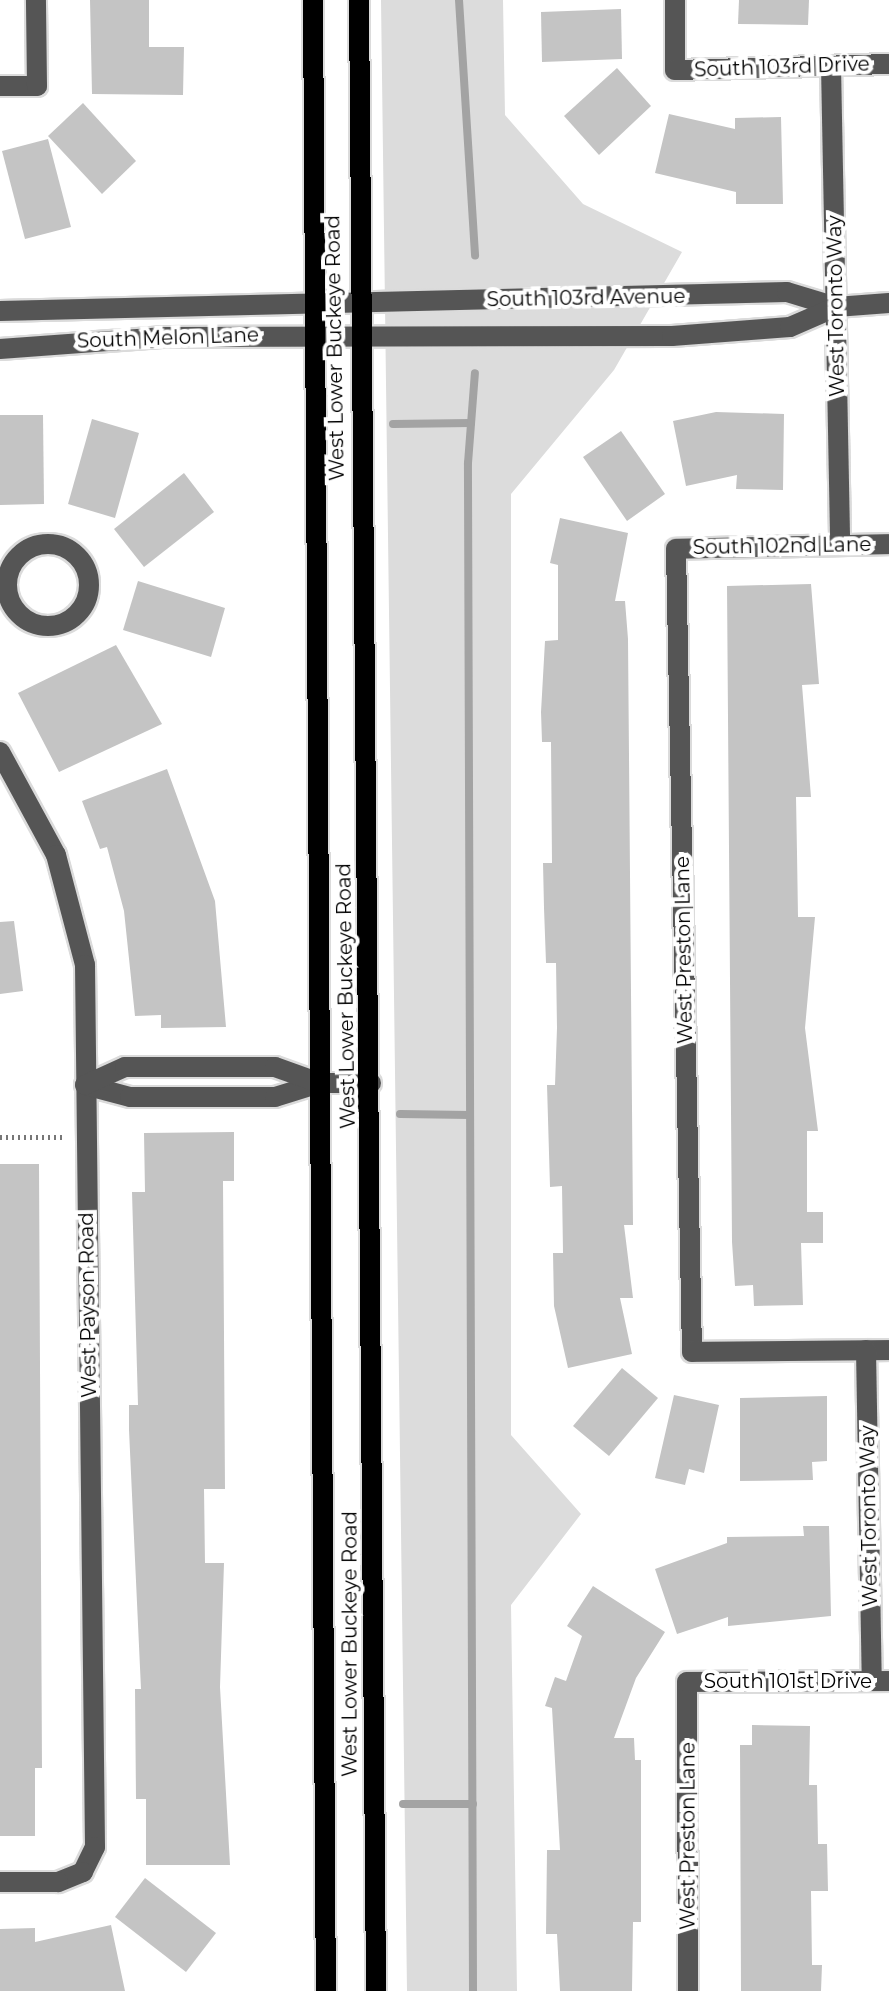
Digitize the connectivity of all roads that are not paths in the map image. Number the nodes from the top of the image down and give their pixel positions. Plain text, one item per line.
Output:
1 (36, 0) edge
2 (313, 0) edge
3 (359, 0) edge
4 (675, 0) edge
5 (889, 64) edge
6 (831, 66) junction
7 (0, 86) edge
8 (313, 301) junction
9 (335, 301) joint
10 (357, 301) junction
11 (889, 303) edge
12 (836, 307) junction
13 (0, 311) edge
14 (315, 335) junction
15 (337, 340) joint
16 (358, 340) junction
17 (0, 349) edge
18 (889, 544) edge
19 (840, 545) junction
20 (676, 549) joint
21 (6, 608) edge
22 (0, 752) edge
23 (320, 1083) junction
24 (371, 1083) junction
25 (85, 1085) junction
26 (866, 1350) junction
27 (889, 1350) edge
28 (880, 1681) edge
29 (687, 1682) joint
30 (0, 1882) edge
31 (326, 1991) edge
32 (376, 1991) edge
33 (688, 1991) edge

1 - 7 street
2 - 8 main road, West Lower Buckeye Road
3 - 10 main road, West Lower Buckeye Road
4 - 6 street, South 103rd Drive
5 - 6 street, South 103rd Drive
6 - 12 street, West Toronto Way
8 - 9 street, South Melon Lane
8 - 13 street, South Melon Lane
8 - 14 main road, West Lower Buckeye Road
9 - 10 street, South 103rd Avenue
10 - 12 street, South 103rd Avenue
10 - 16 main road, West Lower Buckeye Road
11 - 12 street, South 103rd Avenue
12 - 16 street, South 103rd Avenue
12 - 19 street, West Toronto Way
14 - 15 street, South Melon Lane
14 - 17 street, South Melon Lane
14 - 23 main road, West Lower Buckeye Road
15 - 16 street, South 103rd Avenue
16 - 24 main road, West Lower Buckeye Road
18 - 19 street, South 102nd Lane
19 - 20 street, South 102nd Lane
20 - 26 street, West Preston Lane
21 - 21 street
22 - 25 street, West Payson Road
23 - 24 street
23 - 25 street
23 - 25 street
23 - 31 main road, West Lower Buckeye Road
24 - 32 main road, West Lower Buckeye Road
25 - 30 street, West Payson Road
26 - 27 street
26 - 28 street, West Toronto Way
28 - 29 street, South 101st Drive
29 - 33 street, West Preston Lane

